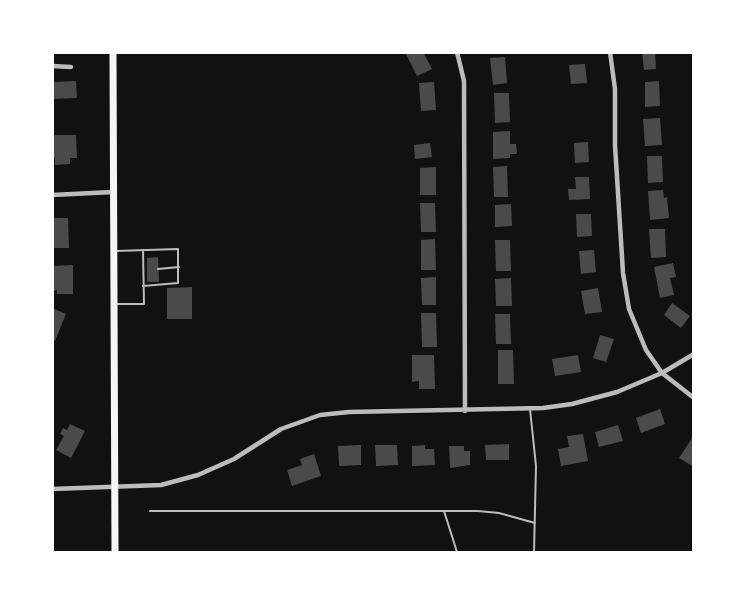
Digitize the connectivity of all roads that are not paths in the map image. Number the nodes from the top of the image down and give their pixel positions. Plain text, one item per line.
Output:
1 (113, 52) edge
2 (457, 52) edge
3 (610, 52) edge
4 (52, 66) edge
5 (71, 67) dead end
6 (113, 192) junction
7 (52, 195) edge
8 (142, 250) junction
9 (114, 251) junction
10 (178, 267) junction
11 (158, 269) dead end
12 (143, 286) junction
13 (114, 304) junction
14 (693, 354) edge
15 (662, 373) junction
16 (693, 398) edge
17 (530, 408) junction
18 (465, 411) junction
19 (114, 488) junction
20 (52, 489) edge
21 (444, 511) junction
22 (150, 512) dead end
23 (535, 523) junction
24 (115, 552) edge
25 (457, 552) edge
26 (534, 552) edge

1 - 6 main road
2 - 18 street
3 - 15 street
4 - 5 street
6 - 7 street
6 - 9 main road
8 - 9 lane
8 - 10 lane
8 - 12 lane
9 - 13 main road
10 - 11 lane
10 - 12 lane
12 - 13 lane
13 - 19 main road
14 - 15 street
15 - 16 street
15 - 17 street
17 - 18 street
17 - 23 lane
18 - 19 street
19 - 20 street
19 - 24 main road
21 - 22 lane
21 - 23 lane
21 - 25 lane
23 - 26 lane

